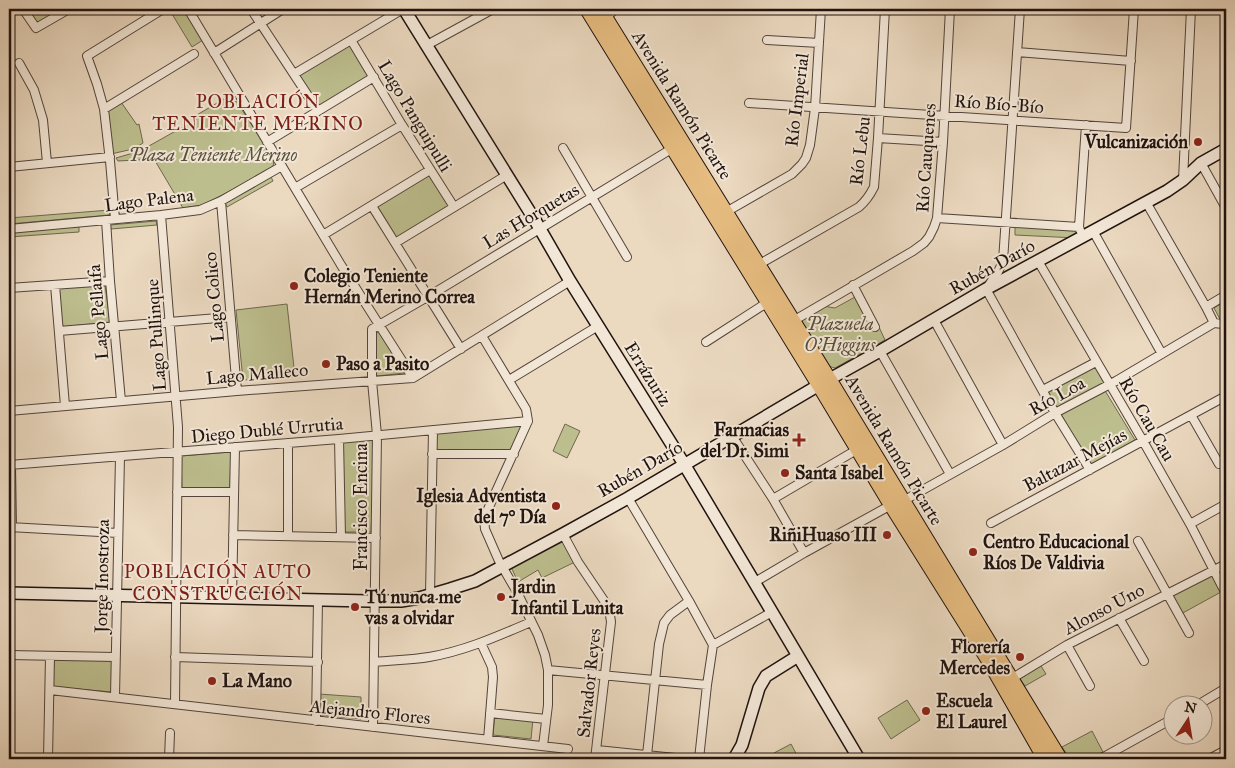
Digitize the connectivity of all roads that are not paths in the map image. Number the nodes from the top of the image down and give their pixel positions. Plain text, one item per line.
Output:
1 (23, 9) edge
2 (69, 9) edge
3 (163, 9) edge
4 (188, 9) edge
5 (251, 9) edge
6 (283, 9) edge
7 (403, 9) edge
8 (494, 9) edge
9 (587, 9) edge
10 (821, 9) edge
11 (885, 9) edge
12 (950, 9) edge
13 (1020, 9) edge
14 (1134, 9) edge
15 (1191, 9) edge
16 (607, 12) edge
17 (260, 23) junction
18 (351, 40) junction
19 (767, 40) dead end
20 (819, 43) junction
21 (427, 45) junction
22 (1017, 52) junction
23 (214, 53) junction
24 (194, 54) dead end
25 (1131, 61) junction
26 (19, 63) dead end
27 (294, 74) junction
28 (374, 77) junction
29 (750, 104) dead end
30 (815, 108) junction
31 (104, 109) junction
32 (318, 111) junction
33 (880, 112) junction
34 (944, 116) junction
35 (1012, 120) junction
36 (402, 125) junction
37 (1086, 125) junction
38 (878, 138) junction
39 (267, 142) junction
40 (943, 142) junction
41 (563, 148) dead end
42 (673, 148) junction
43 (1226, 148) edge
44 (110, 157) junction
45 (47, 163) junction
46 (1202, 163) junction
47 (282, 166) junction
48 (9, 167) edge
49 (430, 170) junction
50 (507, 175) junction
51 (1183, 180) junction
52 (295, 188) junction
53 (591, 198) junction
54 (221, 201) junction
55 (1146, 202) junction
56 (372, 206) junction
57 (454, 207) junction
58 (1226, 208) edge
59 (726, 212) junction
60 (161, 215) junction
61 (937, 218) junction
62 (115, 219) junction
63 (106, 220) junction
64 (1006, 223) junction
65 (539, 228) junction
66 (9, 229) edge
67 (1093, 230) junction
68 (1081, 232) junction
69 (323, 235) junction
70 (395, 244) junction
71 (628, 257) dead end
72 (1038, 261) junction
73 (758, 265) junction
74 (110, 281) junction
75 (570, 281) junction
76 (55, 285) junction
77 (852, 285) junction
78 (9, 288) edge
79 (986, 289) junction
80 (1226, 295) edge
81 (429, 296) junction
82 (768, 302) junction
83 (1206, 307) junction
84 (230, 317) junction
85 (934, 320) junction
86 (793, 321) junction
87 (170, 322) junction
88 (1226, 322) edge
89 (1214, 323) junction
90 (114, 326) junction
91 (378, 326) junction
92 (598, 326) junction
93 (875, 327) dead end
94 (59, 330) junction
95 (482, 336) junction
96 (706, 342) dead end
97 (461, 349) junction
98 (880, 351) junction
99 (1162, 354) junction
100 (1096, 362) junction
101 (413, 378) junction
102 (509, 380) junction
103 (372, 381) junction
104 (824, 382) junction
105 (1109, 384) junction
106 (1043, 390) junction
107 (237, 391) junction
108 (176, 396) junction
109 (1226, 396) edge
110 (121, 401) junction
111 (65, 406) junction
112 (9, 411) edge
113 (1055, 413) junction
114 (1191, 415) junction
115 (528, 421) junction
116 (433, 430) junction
117 (377, 435) junction
118 (732, 436) junction
119 (339, 439) junction
120 (1143, 441) junction
121 (288, 443) junction
122 (1003, 445) junction
123 (235, 448) junction
124 (858, 449) junction
125 (177, 452) junction
126 (432, 454) junction
127 (514, 454) junction
128 (120, 457) junction
129 (1226, 460) edge
130 (684, 464) junction
131 (10, 465) edge
132 (1090, 470) junction
133 (950, 474) junction
134 (177, 492) junction
135 (234, 492) junction
136 (628, 498) junction
137 (773, 499) junction
138 (897, 503) junction
139 (1226, 504) edge
140 (992, 522) dead end
141 (1190, 524) junction
142 (10, 527) edge
143 (118, 533) junction
144 (563, 534) junction
145 (233, 535) junction
146 (288, 536) junction
147 (342, 537) junction
148 (376, 538) junction
149 (1138, 541) dead end
150 (804, 553) junction
151 (1226, 564) edge
152 (502, 567) junction
153 (1214, 571) junction
154 (755, 582) junction
155 (9, 593) edge
156 (1166, 594) junction
157 (1226, 594) edge
158 (430, 595) junction
159 (117, 596) junction
160 (176, 598) junction
161 (232, 599) junction
162 (318, 600) junction
163 (375, 601) junction
164 (688, 601) junction
165 (772, 612) junction
166 (1119, 618) junction
167 (532, 622) junction
168 (1189, 633) dead end
169 (481, 643) junction
170 (713, 644) junction
171 (1067, 645) junction
172 (9, 655) edge
173 (50, 656) junction
174 (798, 656) junction
175 (115, 657) junction
176 (175, 657) junction
177 (1144, 661) dead end
178 (318, 662) junction
179 (375, 662) junction
180 (548, 670) junction
181 (605, 676) junction
182 (1011, 679) junction
183 (656, 680) junction
184 (707, 685) junction
185 (1090, 686) dead end
186 (1226, 688) edge
187 (50, 690) junction
188 (114, 696) junction
189 (1212, 696) edge
190 (175, 704) junction
191 (490, 713) junction
192 (546, 719) junction
193 (316, 721) junction
194 (1162, 724) edge
195 (373, 728) junction
196 (170, 734) dead end
197 (488, 740) junction
198 (543, 746) junction
199 (568, 749) dead end
200 (596, 750) junction
201 (1226, 750) edge
202 (648, 755) junction
203 (48, 759) edge
204 (168, 759) edge
205 (595, 759) edge
206 (686, 759) edge
207 (699, 759) edge
208 (734, 759) edge
209 (859, 759) edge
210 (1045, 759) edge
211 (1060, 759) edge
212 (1100, 759) edge
213 (1209, 759) edge

1 - 2 street
3 - 31 street
4 - 23 street
5 - 17 street
6 - 17 street
7 - 18 street
7 - 21 street, Errázuriz
8 - 21 street
9 - 42 highway, Avenida Ramón Picarte
10 - 20 street, Río Imperial
11 - 33 street, Río Lebu
12 - 34 street, Río Cauquenes
13 - 22 street
14 - 25 street
15 - 51 street
16 - 59 highway, Avenida Ramón Picarte
17 - 23 street
17 - 27 street
18 - 27 street
18 - 28 street, Lago Panguipulli
19 - 20 street
20 - 30 street, Río Imperial
21 - 50 street, Errázuriz
22 - 25 street
22 - 35 street
23 - 39 street
24 - 31 street
25 - 37 street, Río Bío-Bío
26 - 45 street
27 - 32 street
28 - 32 street
28 - 36 street, Lago Panguipulli
29 - 30 street, Río Bío-Bío
30 - 33 street, Río Bío-Bío
30 - 59 street, Río Imperial
31 - 44 street
32 - 39 street
33 - 34 street, Río Bío-Bío
33 - 38 street, Río Lebu
34 - 35 street, Río Bío-Bío
34 - 40 street, Río Cauquenes
35 - 37 street, Río Bío-Bío
35 - 64 street
36 - 49 street, Lago Panguipulli
36 - 52 street
37 - 68 street
38 - 40 street
38 - 73 street, Río Lebu
39 - 47 street
40 - 61 street, Río Cauquenes
41 - 53 street
42 - 53 street, Las Horquetas
42 - 82 highway, Avenida Ramón Picarte
43 - 46 street, Rubén Darío
44 - 45 street
44 - 62 street
45 - 48 street
46 - 51 street, Rubén Darío
46 - 58 street
47 - 52 street
47 - 54 street, Lago Palena
49 - 56 street
49 - 57 street, Lago Panguipulli
50 - 57 street
50 - 65 street, Errázuriz
51 - 55 street, Rubén Darío
52 - 69 street
53 - 65 street, Las Horquetas
53 - 71 street
54 - 60 street, Lago Palena
54 - 84 street, Lago Colico
55 - 67 street, Rubén Darío
55 - 83 street
56 - 69 street
56 - 70 street
57 - 70 street
59 - 73 highway, Avenida Ramón Picarte
60 - 62 street, Lago Palena
60 - 87 street, Lago Pullinque
61 - 64 street
61 - 77 street, Río Cauquenes
62 - 63 street, Lago Palena
63 - 66 street, Lago Palena
63 - 74 street, Lago Pellaifa
64 - 68 street
64 - 79 street
65 - 75 street, Errázuriz
65 - 81 street, Las Horquetas
67 - 68 street, Rubén Darío
67 - 99 street
68 - 72 street, Rubén Darío
69 - 91 street
70 - 81 street
72 - 79 street, Rubén Darío
72 - 100 street, Río Cau Cau
73 - 86 highway, Avenida Ramón Picarte
74 - 76 street
74 - 90 street, Lago Pellaifa
75 - 92 street, Errázuriz
75 - 95 street, Lago Malleco
76 - 78 street
76 - 94 street
77 - 86 street, Río Cauquenes
77 - 93 street
79 - 85 street, Rubén Darío
79 - 106 street
80 - 83 street
81 - 91 street, Las Horquetas
81 - 97 street
82 - 96 street
82 - 104 highway, Avenida Ramón Picarte
83 - 89 street
84 - 87 street
84 - 107 street, Lago Colico
85 - 98 street, Rubén Darío
85 - 122 street
86 - 104 highway, Avenida Ramón Picarte
87 - 90 street
87 - 108 street, Lago Pullinque
88 - 89 street, Río Loa
89 - 99 street, Río Loa
90 - 94 street
90 - 110 street, Lago Pellaifa
91 - 101 street
91 - 103 street, Francisco Encina
92 - 102 street
92 - 130 street, Errázuriz
94 - 111 street
95 - 97 street, Lago Malleco
95 - 102 street
97 - 101 street, Lago Malleco
98 - 104 street, Rubén Darío
98 - 133 street
99 - 105 street, Río Loa
100 - 105 street, Río Cau Cau
100 - 106 street
101 - 103 street, Lago Malleco
102 - 115 street
103 - 107 street, Lago Malleco
103 - 117 street, Francisco Encina
104 - 118 street, Rubén Darío
104 - 124 highway, Avenida Ramón Picarte
104 - 138 highway, Avenida Ramón Picarte
105 - 113 street, Río Loa
105 - 120 street, Río Cau Cau
106 - 113 street
107 - 108 street, Lago Malleco
108 - 110 street, Lago Malleco
108 - 125 street, Lago Pullinque
109 - 114 street, Baltazar Mejías
110 - 111 street, Lago Malleco
111 - 112 street, Lago Malleco
113 - 122 street, Río Loa
113 - 132 street
114 - 120 street, Baltazar Mejías
114 - 129 street
115 - 116 street, Diego Dublé Urrutia
115 - 127 street
116 - 117 street, Diego Dublé Urrutia
116 - 126 street
117 - 119 street, Diego Dublé Urrutia
117 - 148 street, Francisco Encina
118 - 130 street, Rubén Darío
118 - 137 street
119 - 121 street, Diego Dublé Urrutia
119 - 147 street
120 - 132 street, Baltazar Mejías
120 - 141 street, Río Cau Cau
121 - 123 street, Diego Dublé Urrutia
121 - 146 street
122 - 133 street, Río Loa
123 - 125 street, Diego Dublé Urrutia
123 - 135 street
124 - 137 street
124 - 138 highway, Avenida Ramón Picarte
125 - 128 street, Diego Dublé Urrutia
125 - 134 street, Lago Pullinque
126 - 127 street
126 - 158 street
127 - 152 street
128 - 131 street, Diego Dublé Urrutia
128 - 143 street, Jorge Inostroza
130 - 136 street, Rubén Darío
130 - 154 street, Errázuriz
131 - 142 street
132 - 140 street, Baltazar Mejías
133 - 138 street, Río Loa
134 - 135 street
134 - 160 street, Lago Pullinque
135 - 145 street
136 - 144 street, Rubén Darío
136 - 164 street
137 - 150 street
138 - 150 street, Río Loa
138 - 182 highway, Avenida Ramón Picarte
138 - 210 highway, Avenida Ramón Picarte
139 - 141 street
141 - 153 street, Río Cau Cau
142 - 143 street
143 - 159 street, Jorge Inostroza
144 - 152 street, Rubén Darío
144 - 181 street, Salvador Reyes
145 - 146 street
145 - 161 street
146 - 147 street
147 - 148 street
148 - 163 street, Francisco Encina
149 - 156 street
150 - 154 street, Río Loa
151 - 153 street, Alonso Uno
152 - 158 street, Rubén Darío
152 - 167 street
153 - 156 street, Alonso Uno
153 - 157 street, Río Cau Cau
154 - 165 street, Errázuriz
155 - 159 street, Rubén Darío
156 - 166 street, Alonso Uno
156 - 168 street
158 - 163 street, Rubén Darío
159 - 160 street, Rubén Darío
159 - 175 street, Jorge Inostroza
160 - 161 street, Rubén Darío
160 - 176 street, Lago Pullinque
161 - 162 street, Rubén Darío
162 - 163 street, Rubén Darío
162 - 178 street
163 - 179 street, Francisco Encina
164 - 170 street
164 - 183 street
165 - 170 street
165 - 174 street, Errázuriz
166 - 171 street, Alonso Uno
166 - 177 street
167 - 169 street
167 - 180 street
169 - 179 street
169 - 191 street
170 - 184 street
171 - 182 street, Alonso Uno
171 - 185 street
172 - 173 street
173 - 175 street
173 - 187 street
174 - 208 street
174 - 209 street, Errázuriz
175 - 188 street, Jorge Inostroza
176 - 178 street
176 - 190 street, Lago Pullinque
178 - 193 street
179 - 195 street, Francisco Encina
180 - 181 street
180 - 192 street
181 - 183 street
181 - 200 street, Salvador Reyes
182 - 211 highway, Avenida Ramón Picarte
183 - 184 street
183 - 202 street
184 - 207 street
186 - 189 street
187 - 188 street, Alejandro Flores
187 - 203 street
188 - 190 street, Alejandro Flores
190 - 193 street, Alejandro Flores
191 - 192 street
191 - 197 street
192 - 198 street
193 - 195 street, Alejandro Flores
194 - 212 street
195 - 197 street, Alejandro Flores
196 - 204 street
197 - 198 street, Alejandro Flores
198 - 199 street, Alejandro Flores
200 - 202 street
200 - 205 street, Salvador Reyes
201 - 213 street
202 - 206 street

